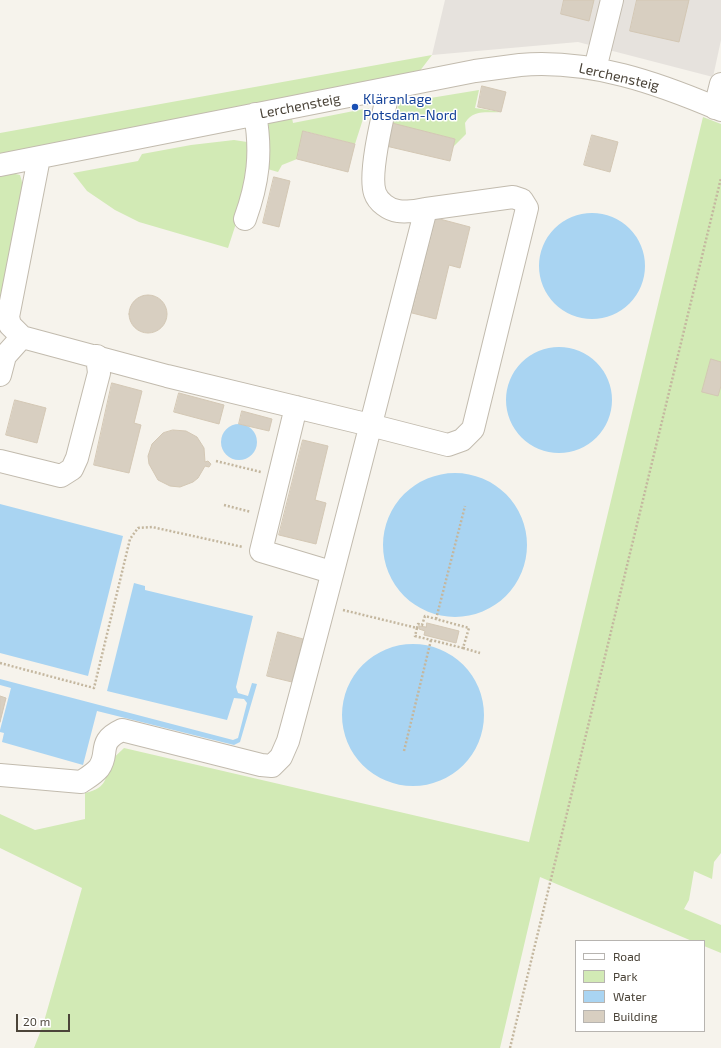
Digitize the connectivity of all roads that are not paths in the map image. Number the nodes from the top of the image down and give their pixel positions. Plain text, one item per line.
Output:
1 (612, 0) edge
2 (595, 69) junction
3 (721, 84) edge
4 (389, 89) junction
5 (718, 109) edge
6 (255, 114) junction
7 (39, 158) junction
8 (0, 165) edge
9 (426, 209) junction
10 (245, 219) dead end
11 (22, 337) junction
12 (96, 356) junction
13 (0, 375) edge
14 (296, 407) junction
15 (370, 425) junction
16 (0, 461) edge
17 (332, 572) junction
18 (0, 776) edge

1 - 2 street
2 - 4 street, Lerchensteig
2 - 5 street, Lerchensteig
3 - 5 street, Lerchensteig
4 - 6 street, Lerchensteig
4 - 9 street
6 - 7 street, Lerchensteig
6 - 10 street
7 - 8 street, Lerchensteig
7 - 11 street
9 - 15 street
9 - 15 street
11 - 12 street
11 - 13 street
12 - 14 street
12 - 16 street
14 - 15 street
14 - 17 street
15 - 17 street
17 - 18 street

